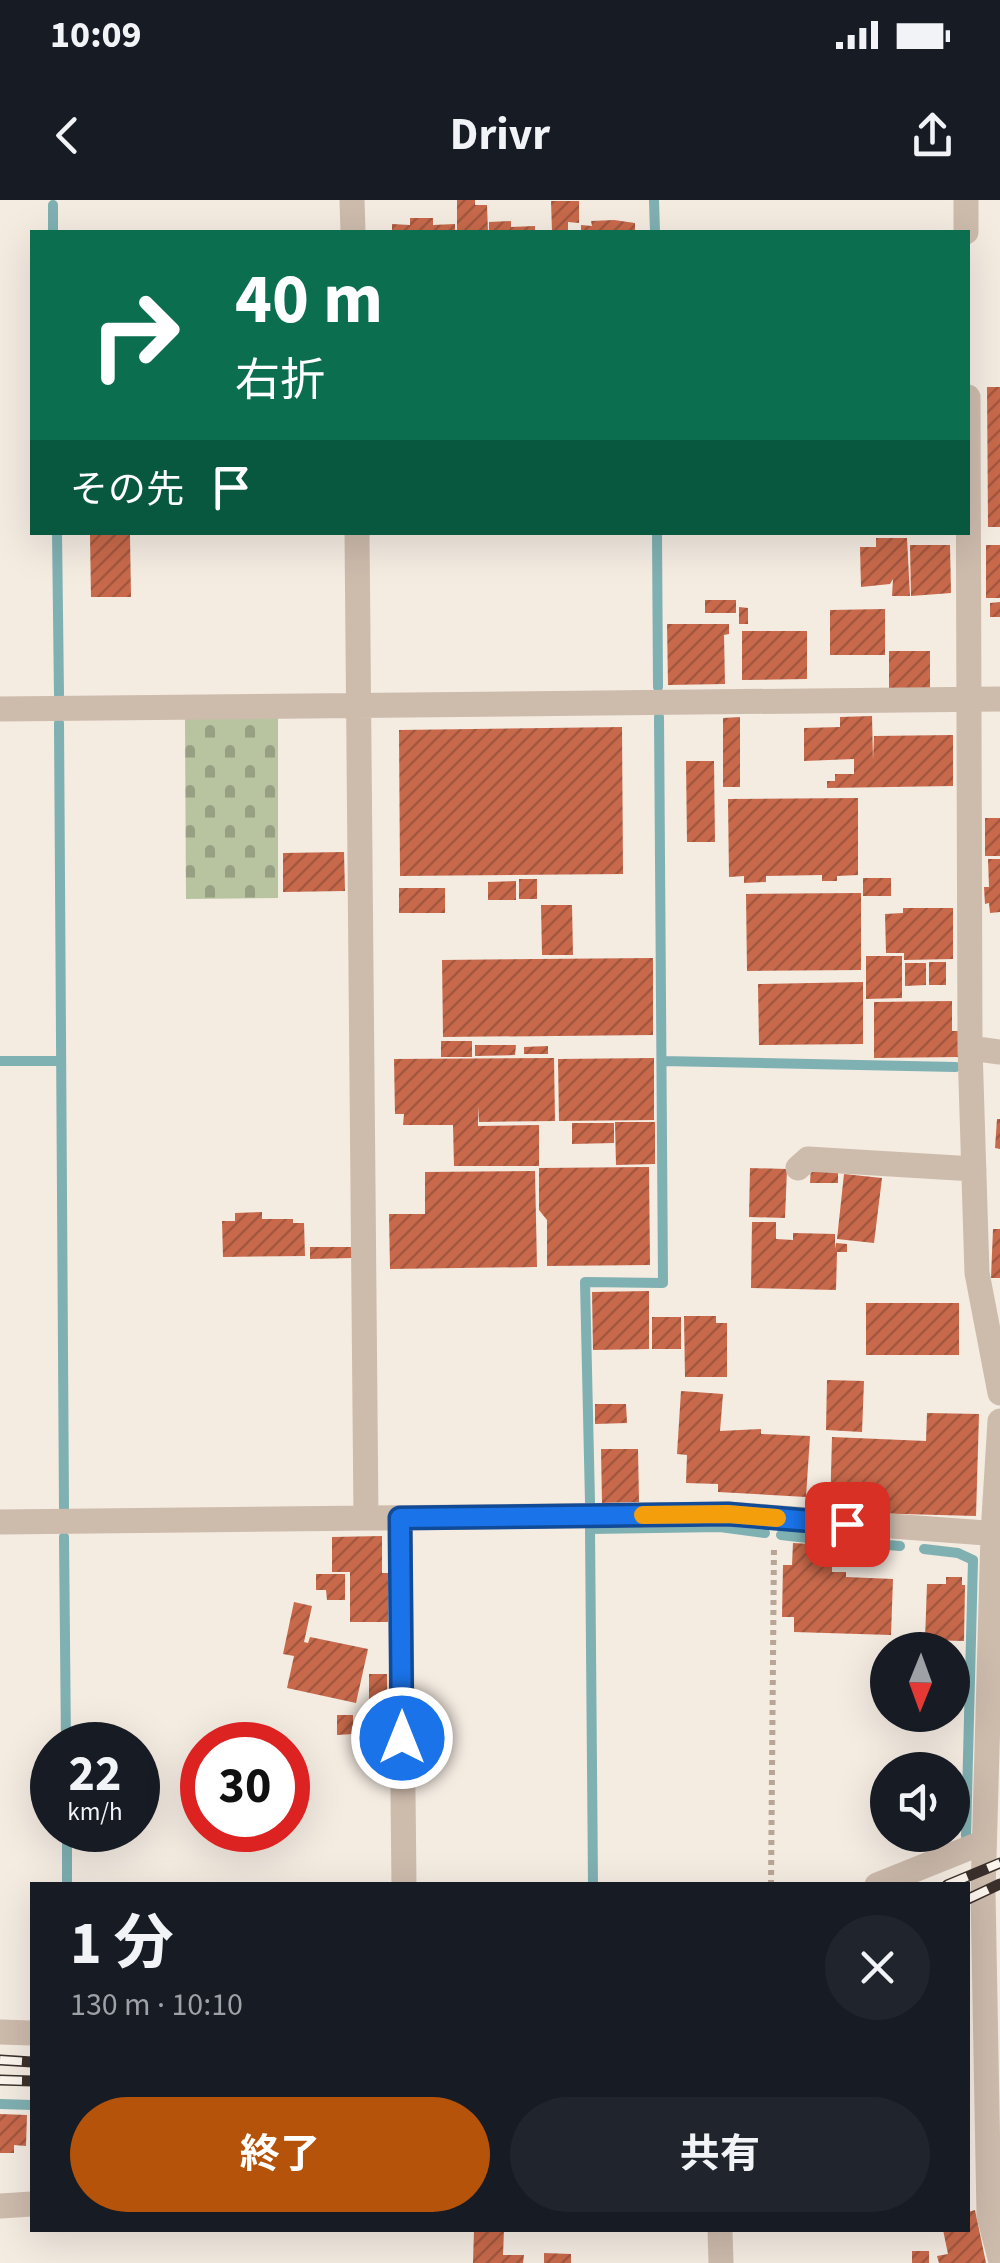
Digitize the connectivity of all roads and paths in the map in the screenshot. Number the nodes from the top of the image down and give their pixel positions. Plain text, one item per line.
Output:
1 (352, 200) edge
2 (966, 200) edge
3 (353, 230) edge
4 (966, 230) edge
5 (357, 535) edge
6 (969, 535) edge
7 (970, 698) junction
8 (1000, 698) edge
9 (359, 705) junction
10 (0, 709) edge
11 (970, 1048) junction
12 (1000, 1052) edge
13 (798, 1168) dead end
14 (974, 1168) junction
15 (994, 1336) edge
16 (1000, 1393) edge
17 (1000, 1421) edge
18 (366, 1518) junction
19 (400, 1518) junction
20 (774, 1518) junction
21 (0, 1522) edge
22 (996, 1534) edge
23 (984, 1842) junction
24 (404, 1882) edge
25 (770, 1882) edge
26 (884, 1882) edge
27 (0, 2032) edge
28 (30, 2033) edge
29 (994, 2057) edge
30 (978, 2154) edge
31 (30, 2204) edge
32 (0, 2206) edge
33 (720, 2232) edge
34 (1000, 2258) edge
35 (720, 2263) edge

1 - 3 street
2 - 4 street
5 - 9 street
6 - 7 street
7 - 8 street
7 - 9 street
7 - 11 street
9 - 10 street
9 - 18 street
11 - 12 street
11 - 14 street
13 - 14 street
14 - 15 street
15 - 16 street
17 - 22 street
18 - 19 street
18 - 21 street
19 - 20 street
19 - 24 street
20 - 22 street
20 - 25 path
22 - 23 street
23 - 26 street
23 - 29 street
27 - 28 street
29 - 30 street
30 - 34 street
31 - 32 street
33 - 35 street

